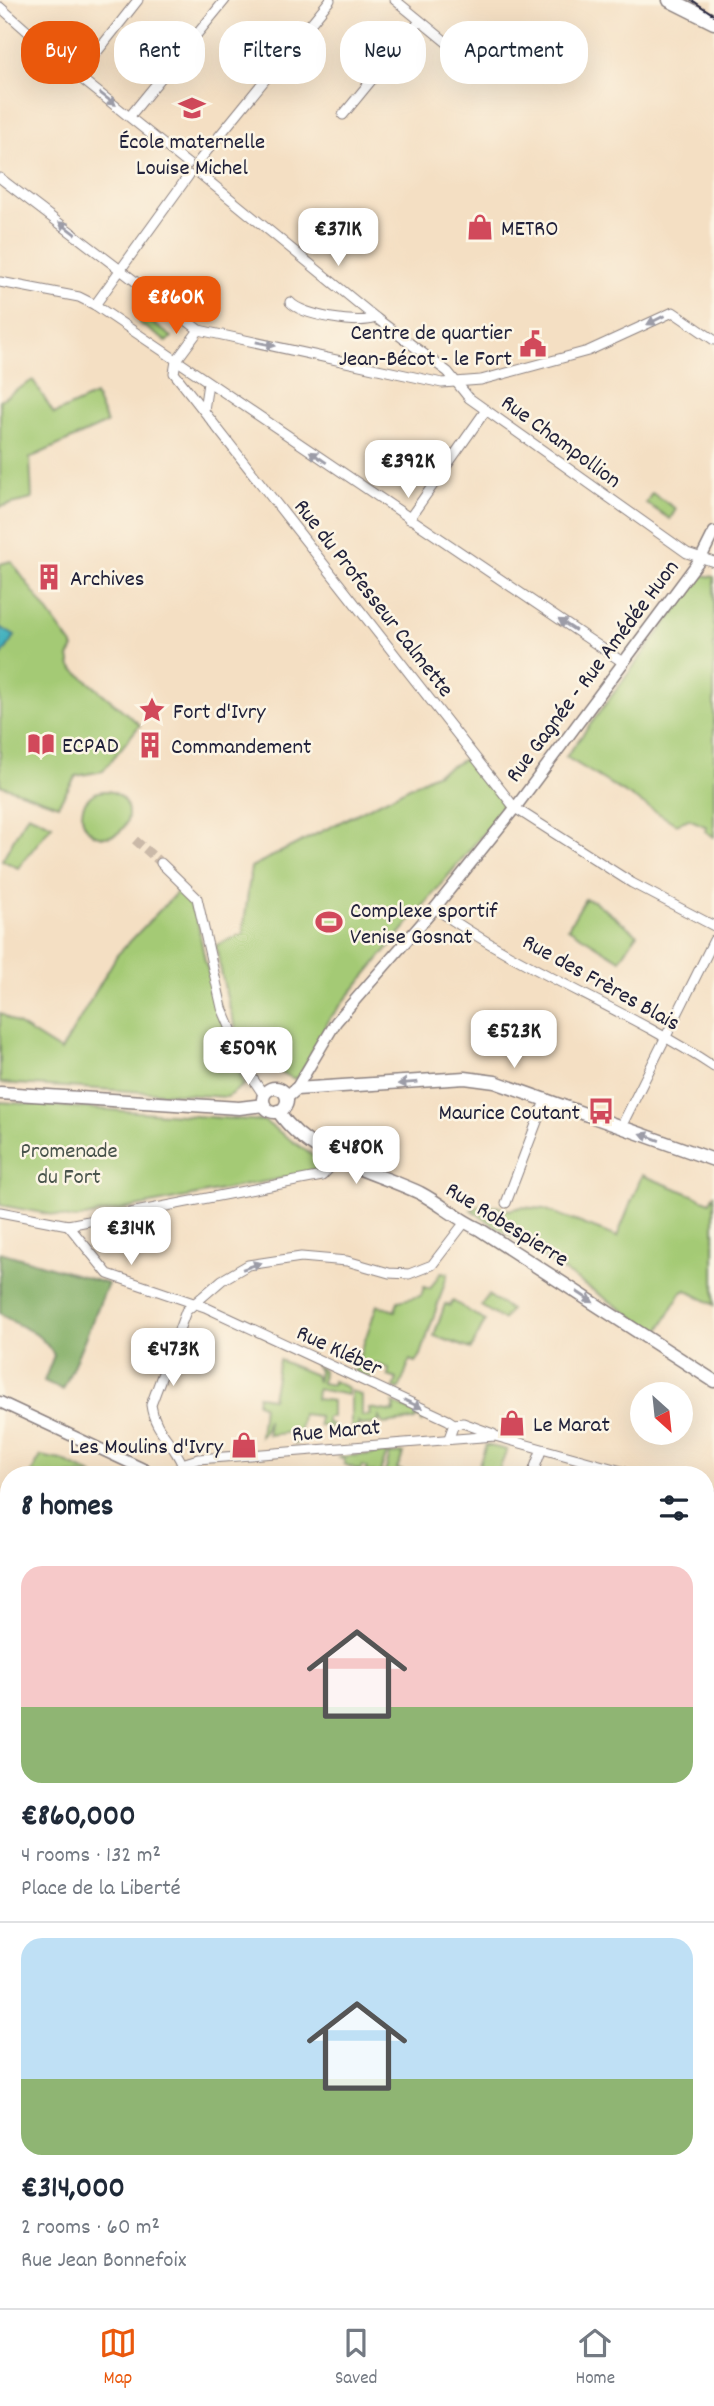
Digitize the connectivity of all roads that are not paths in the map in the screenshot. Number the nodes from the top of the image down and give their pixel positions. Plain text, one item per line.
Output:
1 (138, 0) edge
2 (225, 0) edge
3 (330, 0) edge
4 (395, 0) edge
5 (670, 0) edge
6 (0, 7) edge
7 (420, 21) edge
8 (714, 22) edge
9 (21, 26) edge
10 (426, 26) edge
11 (440, 37) edge
12 (100, 48) edge
13 (88, 84) edge
14 (369, 84) edge
15 (130, 116) junction
16 (343, 116) dead end
17 (193, 163) junction
18 (194, 174) junction
19 (0, 178) edge
20 (121, 270) junction
21 (0, 282) edge
22 (290, 302) dead end
23 (95, 304) junction
24 (376, 318) junction
25 (199, 330) junction
26 (714, 340) edge
27 (176, 361) junction
28 (459, 383) junction
29 (206, 387) junction
30 (192, 396) junction
31 (204, 410) junction
32 (486, 410) junction
33 (409, 519) junction
34 (714, 532) edge
35 (701, 558) junction
36 (714, 562) edge
37 (624, 663) junction
38 (515, 808) junction
39 (161, 863) tunnel mouth
40 (435, 908) junction
41 (714, 926) edge
42 (714, 940) edge
43 (667, 1038) junction
44 (714, 1068) edge
45 (0, 1093) edge
46 (292, 1093) junction
47 (546, 1098) junction
48 (263, 1100) junction
49 (278, 1111) junction
50 (621, 1127) junction
51 (714, 1160) edge
52 (335, 1161) junction
53 (506, 1203) dead end
54 (0, 1212) edge
55 (465, 1222) junction
56 (68, 1225) junction
57 (195, 1303) junction
58 (714, 1381) edge
59 (0, 1402) edge
60 (454, 1424) junction
61 (495, 1436) junction
62 (449, 1438) junction
63 (541, 1451) junction
64 (182, 1464) joint
65 (137, 1466) edge
66 (535, 1466) edge
67 (600, 1466) edge

1 - 12 street
2 - 15 street
3 - 17 street
4 - 7 street
5 - 8 main road
6 - 9 street
10 - 11 street
13 -> 15 street
14 - 16 street
15 - 17 street
17 - 18 street
17 - 18 street
18 - 20 street
18 - 24 street, Rue Champollion
20 -> 19 street
20 - 23 street
20 - 25 street
21 - 23 street
22 - 24 street
23 - 27 street
24 - 28 street, Rue Champollion
25 - 27 street
25 -> 28 street
26 -> 28 street
27 - 29 street
27 - 30 street, Rue du Professeur Calmette
28 - 32 street, Rue Champollion
29 - 30 street
29 - 31 street
33 -> 29 street
30 - 31 street, Rue du Professeur Calmette
31 - 38 street, Rue du Professeur Calmette
32 - 33 street
32 - 35 street, Rue Champollion
37 -> 33 street
34 - 35 street, Rue Gagnée - Rue Amédée Huon
35 - 36 street, Rue Champollion
35 - 37 street, Rue Gagnée - Rue Amédée Huon
37 - 38 street, Rue Gagnée - Rue Amédée Huon
38 - 40 street, Rue Gagnée - Rue Amédée Huon
38 - 41 street, Rue du Professeur Calmette
39 - 48 street
40 - 43 street, Rue des Frères Blais
40 - 46 street, Rue Gagnée - Rue Amédée Huon
42 - 43 street
43 - 44 street, Rue des Frères Blais
43 - 50 street
45 - 48 main road
47 -> 46 main road
46 - 48 main road
46 - 49 main road
47 - 50 main road
47 - 53 street
48 - 49 main road
49 - 52 main road, Rue Robespierre
51 -> 50 main road
52 - 55 main road, Rue Robespierre
52 - 56 street
54 - 56 street
57 -> 55 street
55 -> 58 main road, Rue Robespierre
56 - 57 street, Rue Kléber
57 -> 60 street, Rue Kléber
57 - 64 street
59 - 65 street
60 - 61 street, Rue Marat
60 - 62 street
61 - 62 street, Rue Marat
61 - 63 street, Rue Marat
62 - 64 street, Rue Marat
63 - 66 street
63 - 67 street, Rue Marat

